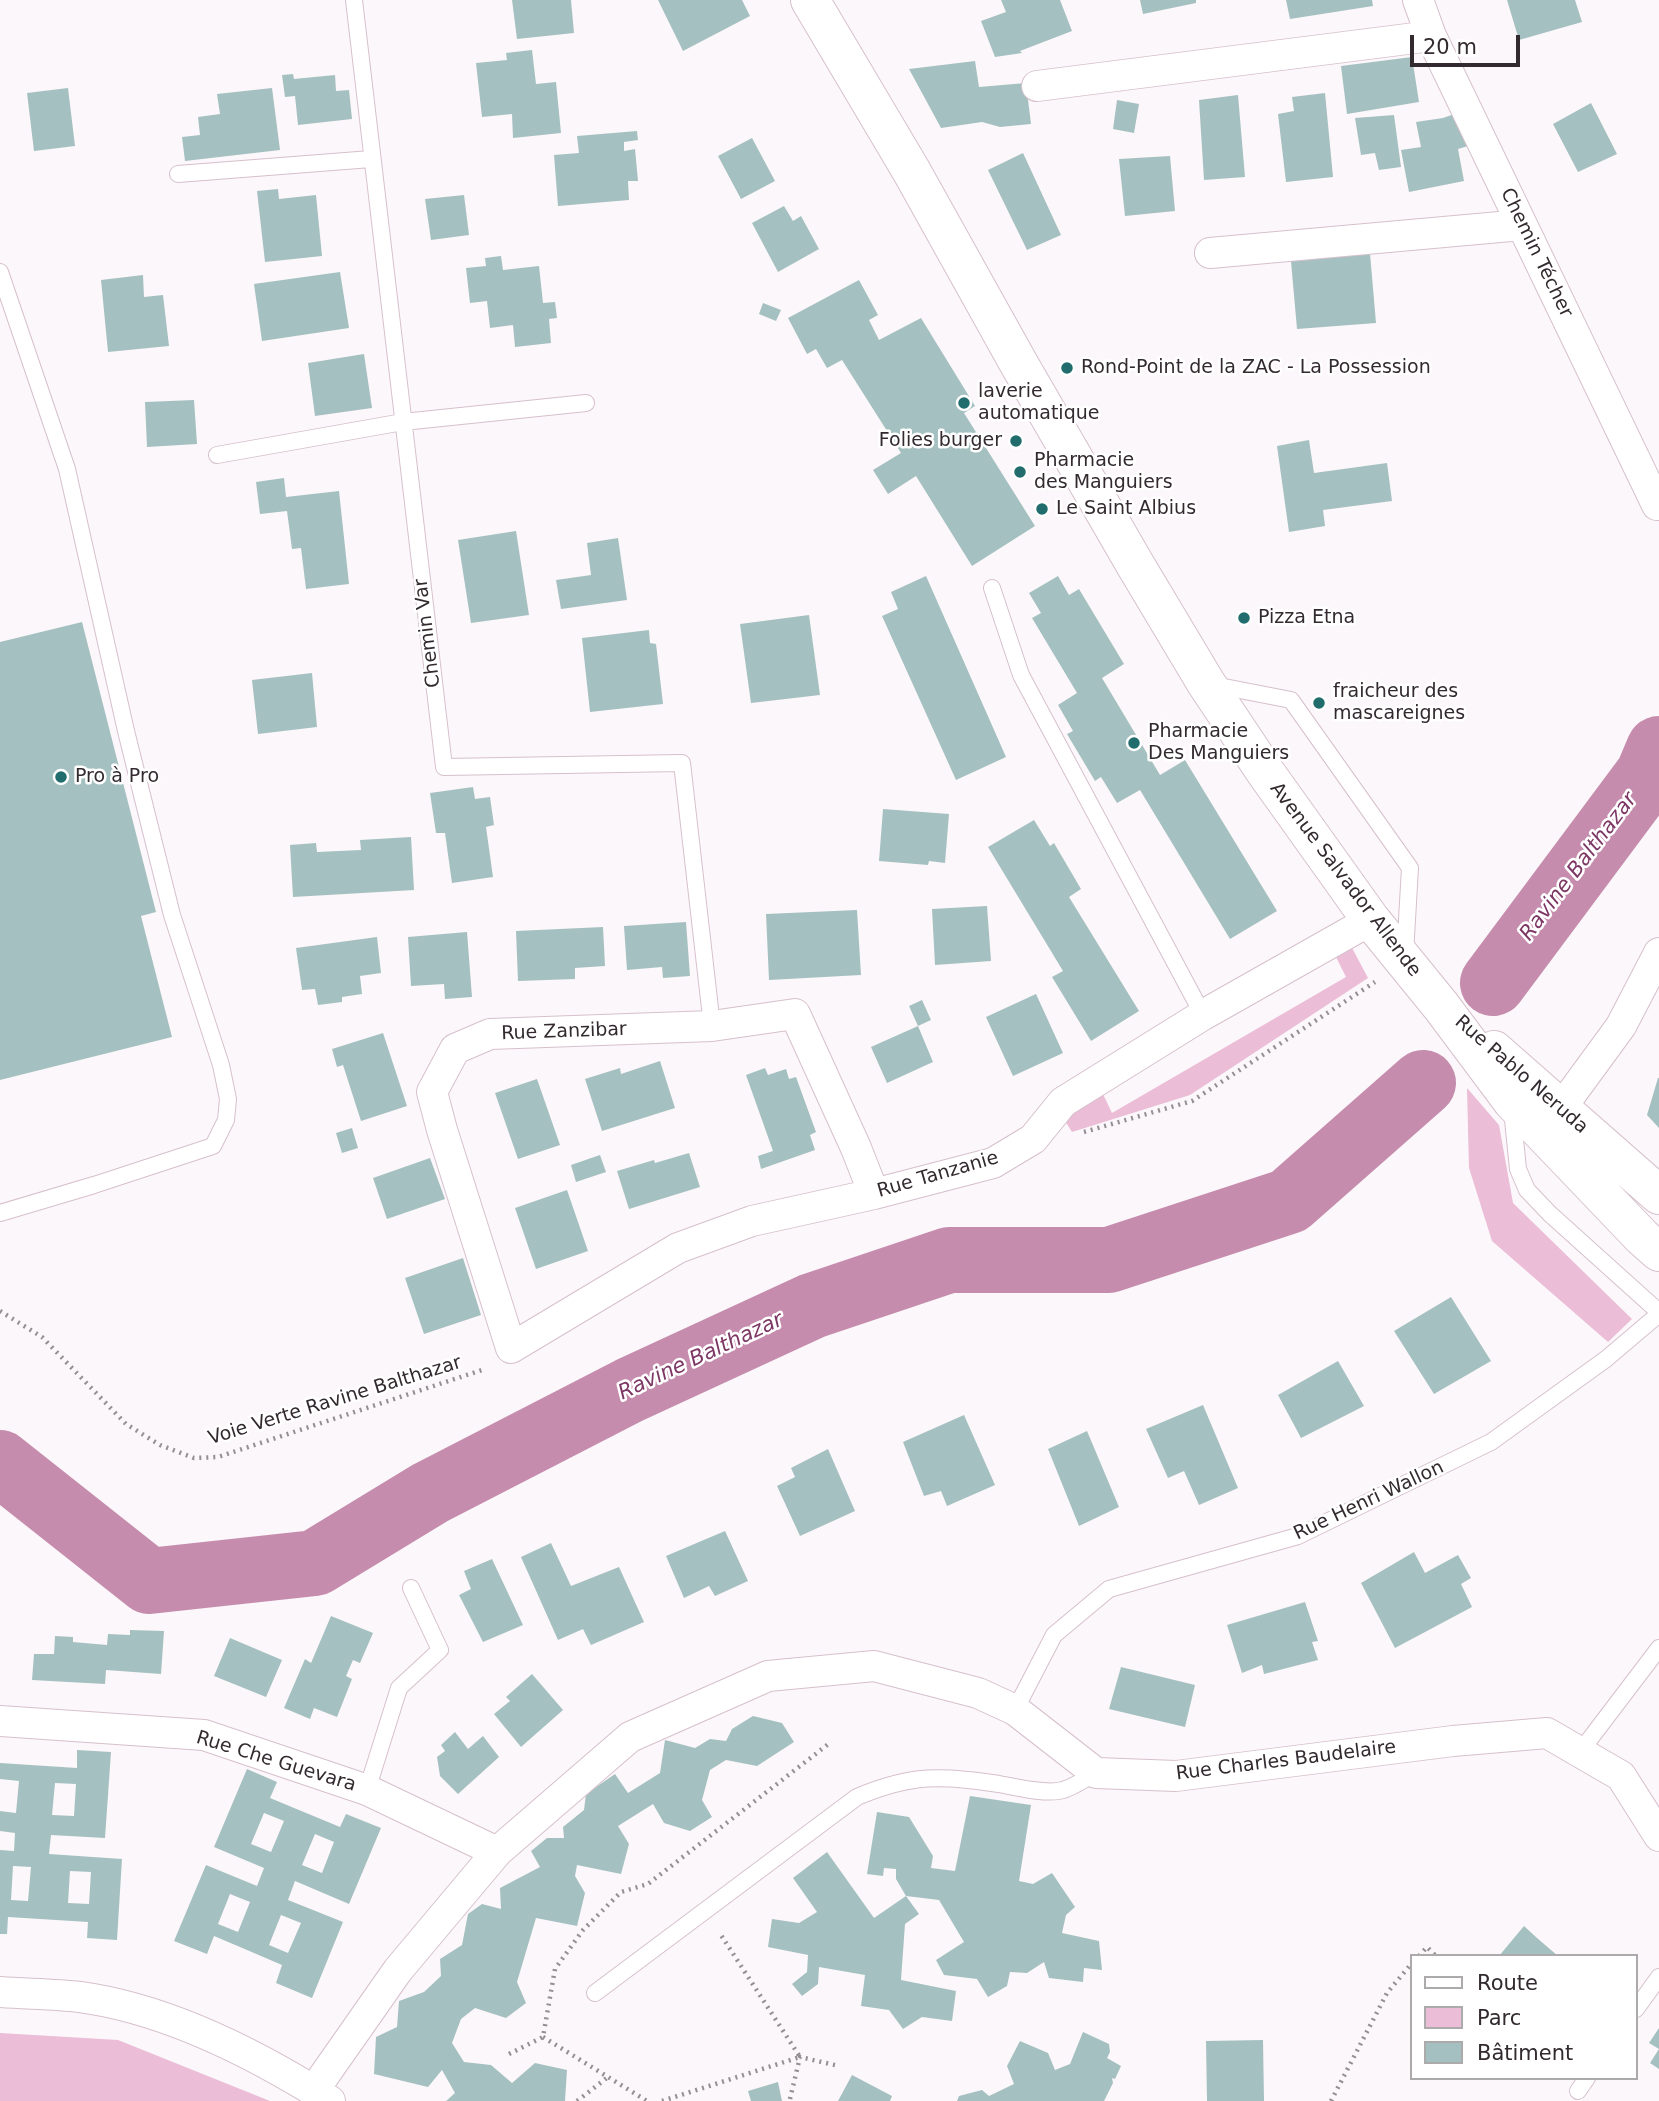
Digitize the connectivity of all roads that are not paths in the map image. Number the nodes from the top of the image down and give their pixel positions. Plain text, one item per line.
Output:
1 (354, 0) edge
2 (810, 0) edge
3 (831, 0) edge
4 (1418, 0) edge
5 (1431, 36) junction
6 (1037, 86) dead end
7 (371, 159) junction
8 (912, 172) junction
9 (178, 174) dead end
10 (1522, 225) junction
11 (1210, 253) dead end
12 (0, 272) edge
13 (586, 402) dead end
14 (403, 422) junction
15 (217, 455) dead end
16 (1657, 505) dead end
17 (992, 588) dead end
18 (1206, 683) junction
19 (1371, 920) junction
20 (1659, 953) edge
21 (1404, 963) junction
22 (1441, 1006) junction
23 (1203, 1015) junction
24 (712, 1026) junction
25 (1512, 1101) junction
26 (1561, 1108) junction
27 (874, 1194) junction
28 (1659, 1195) edge
29 (0, 1213) edge
30 (1659, 1252) edge
31 (1659, 1313) edge
32 (511, 1348) joint
33 (411, 1588) dead end
34 (1659, 1648) edge
35 (1015, 1710) junction
36 (0, 1721) edge
37 (1580, 1752) junction
38 (1097, 1773) junction
39 (367, 1790) junction
40 (1659, 1836) edge
41 (497, 1852) junction
42 (1659, 1977) edge
43 (0, 1992) edge
44 (594, 1993) dead end
45 (1638, 2006) edge
46 (323, 2096) edge

1 - 7 lane, Chemin Var
2 - 8 main road, Avenue Salvador Allende
3 - 8 main road, Avenue Salvador Allende
4 - 5 street, Chemin Técher
5 - 6 street
5 - 10 street, Chemin Técher
7 - 9 lane
7 - 14 lane, Chemin Var
8 - 18 main road, Avenue Salvador Allende
10 - 11 street
10 - 16 street, Chemin Técher
12 - 29 lane
13 - 14 lane
14 - 15 lane
14 - 24 lane, Chemin Var
17 - 23 lane
18 - 19 main road, Avenue Salvador Allende
18 - 21 lane
19 - 21 main road, Avenue Salvador Allende
19 - 23 street, Rue Tanzanie
20 - 26 street
21 - 22 main road, Avenue Salvador Allende
22 - 25 main road, Rue Pablo Neruda
22 - 26 main road, Rue Pablo Neruda
23 - 27 street, Rue Tanzanie
24 - 27 street, Rue Zanzibar
24 - 32 street, Rue Zanzibar
25 - 30 main road, Rue Pablo Neruda
25 - 31 lane
26 - 28 main road, Rue Pablo Neruda
27 - 32 street, Rue Tanzanie
31 - 35 lane, Rue Henri Wallon
33 - 39 lane
34 - 37 lane
35 - 38 street
35 - 41 street
36 - 39 street, Rue Che Guevara
37 - 38 street, Rue Charles Baudelaire
37 - 40 street, Rue Charles Baudelaire
38 - 44 lane
39 - 41 street, Rue Che Guevara
41 - 46 street
42 - 45 lane
43 - 46 street

